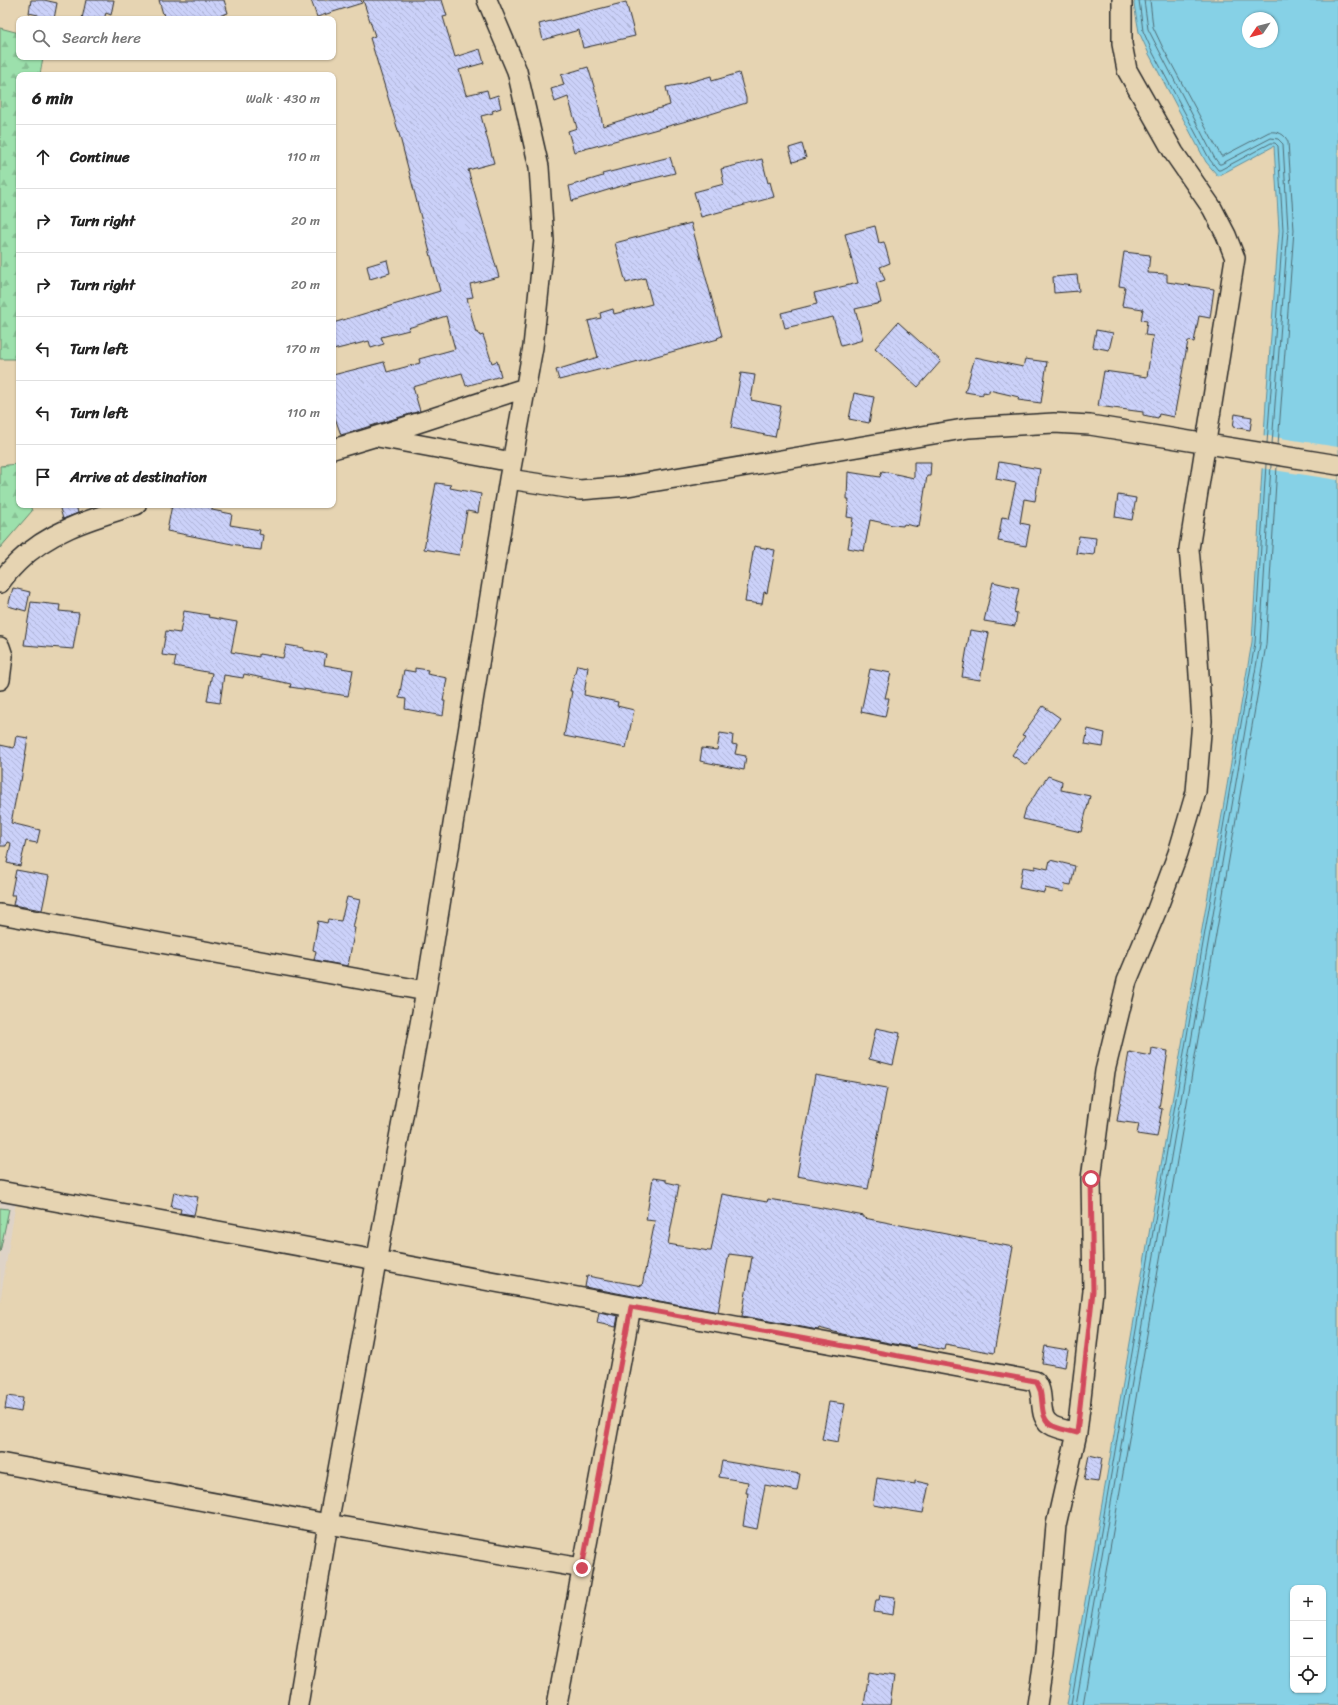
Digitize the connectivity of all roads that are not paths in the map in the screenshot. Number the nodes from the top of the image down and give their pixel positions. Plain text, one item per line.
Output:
1 (488, 0) edge
2 (1122, 0) edge
3 (525, 388) junction
4 (377, 437) junction
5 (1206, 445) junction
6 (336, 448) edge
7 (1338, 465) edge
8 (510, 470) junction
9 (126, 508) edge
10 (0, 583) edge
11 (0, 647) edge
12 (0, 680) edge
13 (0, 914) edge
14 (426, 991) junction
15 (0, 1191) edge
16 (376, 1260) junction
17 (631, 1307) junction
18 (1077, 1433) junction
19 (0, 1463) edge
20 (328, 1524) junction
21 (582, 1568) junction
22 (298, 1705) edge
23 (557, 1705) edge
24 (1037, 1705) edge

1 - 3 street
2 - 5 street
3 - 4 street
3 - 8 street
4 - 6 street
4 - 8 street
5 - 7 street
5 - 8 street
5 - 18 street
8 - 14 street
9 - 10 street
11 - 12 street
13 - 14 street
14 - 16 street
15 - 16 street
16 - 17 street
16 - 20 street
17 - 18 street
17 - 21 street
18 - 24 street
19 - 20 street
20 - 21 street
20 - 22 street
21 - 23 street

